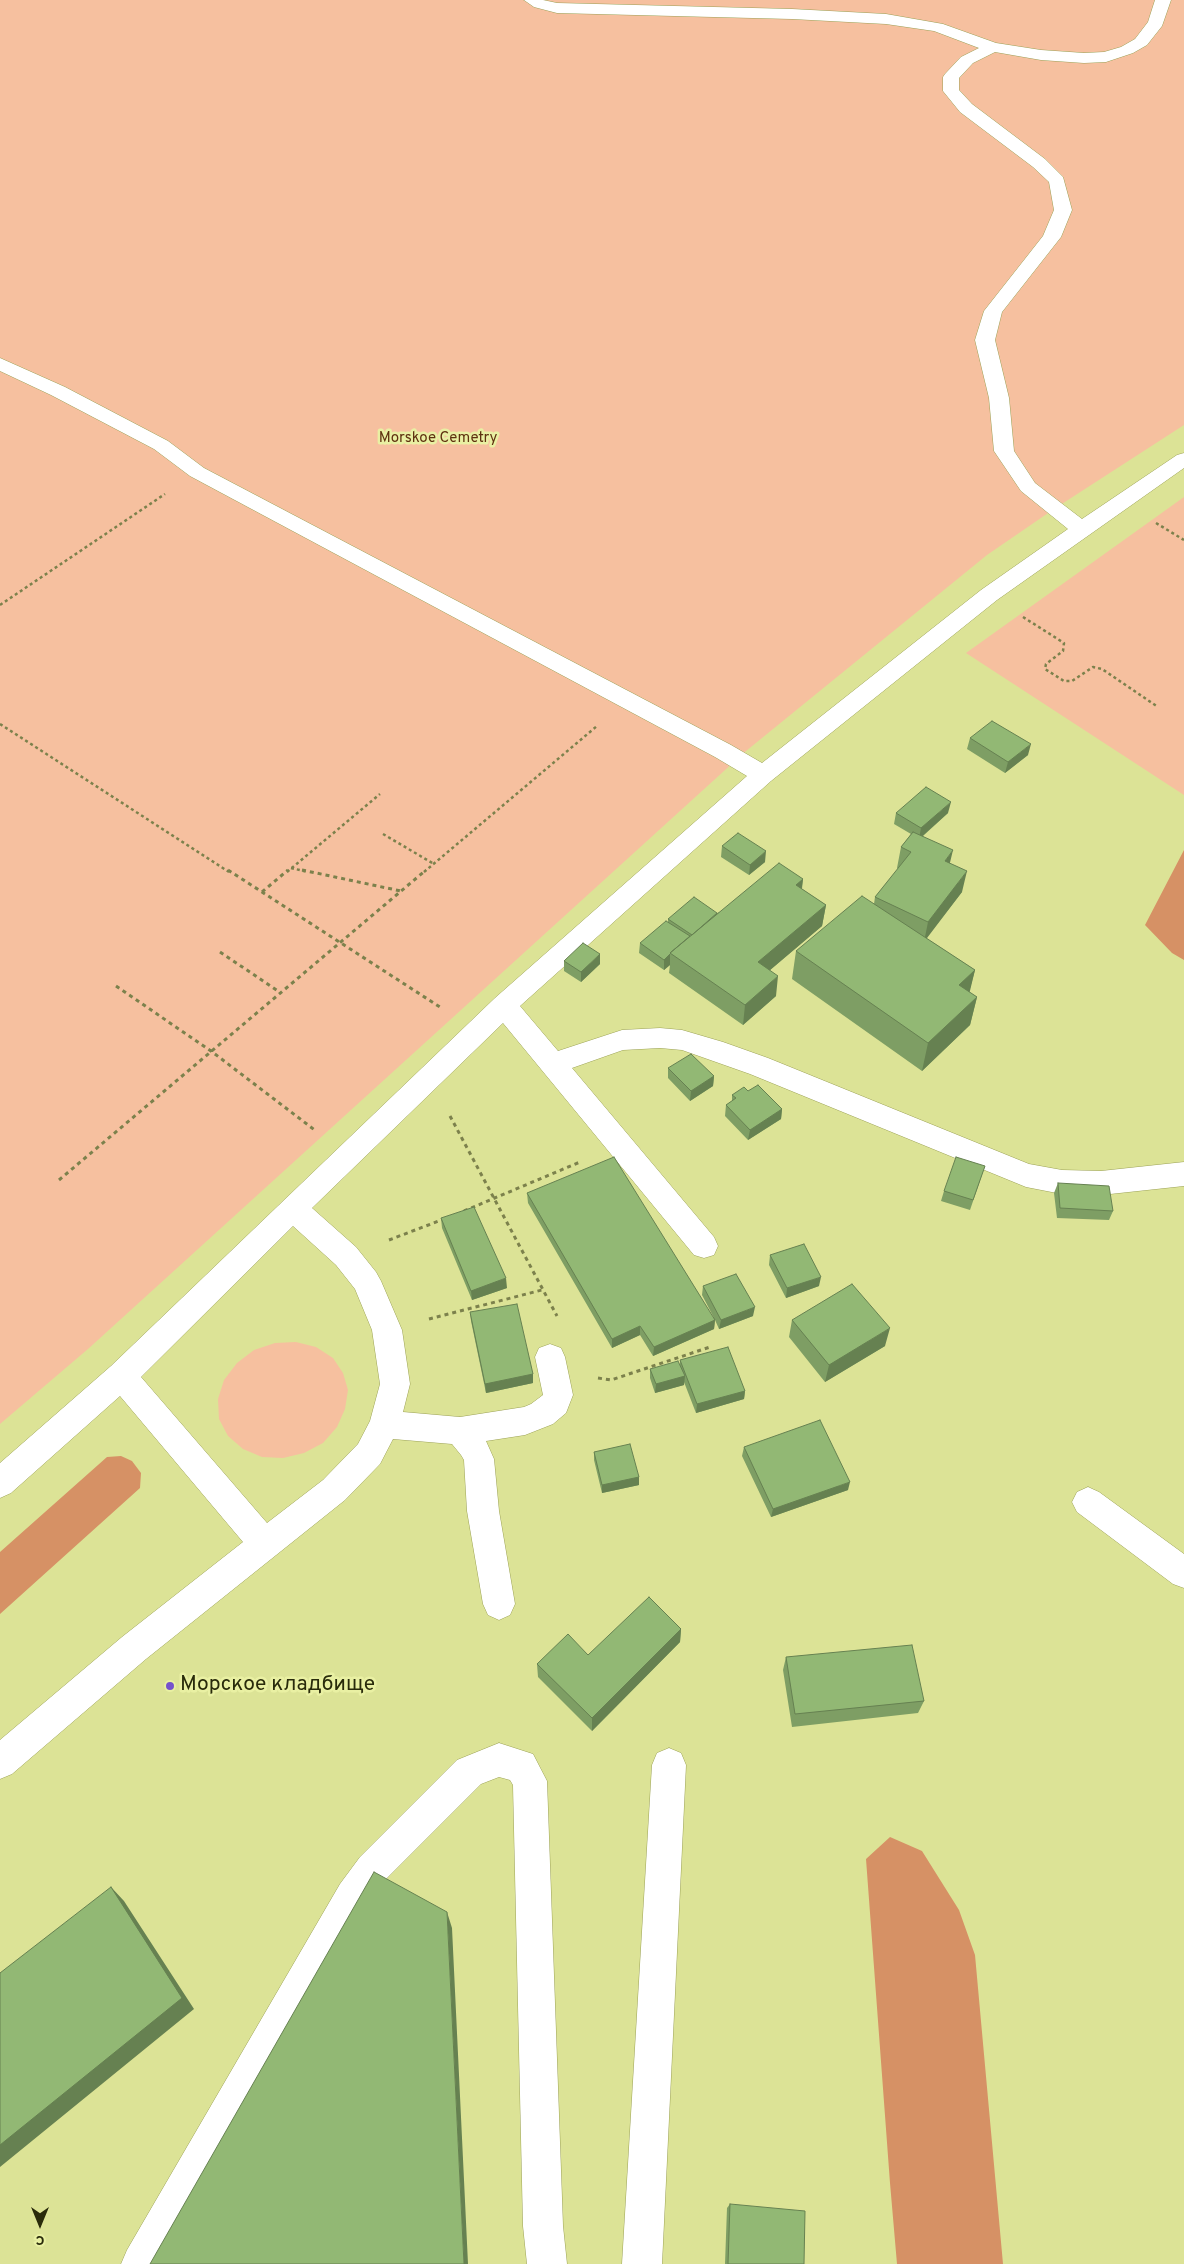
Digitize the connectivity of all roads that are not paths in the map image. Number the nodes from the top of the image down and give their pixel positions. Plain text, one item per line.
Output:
1 (532, 0) edge
2 (1163, 0) edge
3 (993, 47) junction
4 (0, 364) edge
5 (1184, 459) edge
6 (1082, 529) junction
7 (763, 775) junction
8 (504, 1005) junction
9 (553, 1064) junction
10 (1184, 1174) edge
11 (293, 1208) junction
12 (704, 1246) dead end
13 (550, 1357) dead end
14 (122, 1376) junction
15 (385, 1424) junction
16 (460, 1431) junction
17 (0, 1483) edge
18 (1088, 1502) dead end
19 (266, 1544) junction
20 (1184, 1573) edge
21 (499, 1604) dead end
22 (0, 1762) edge
23 (669, 1765) dead end
24 (141, 2264) edge
25 (547, 2264) edge
26 (642, 2264) edge

1 - 3 street
2 - 3 street
3 - 6 street
4 - 7 street
5 - 6 street
6 - 7 street
7 - 8 street
8 - 9 street
8 - 11 street
9 - 10 street
9 - 12 street
11 - 14 street
11 - 15 street
13 - 16 street
14 - 17 street
14 - 19 street
15 - 16 street
15 - 19 street
16 - 21 street
18 - 20 street
19 - 22 street
23 - 26 street
24 - 25 street

